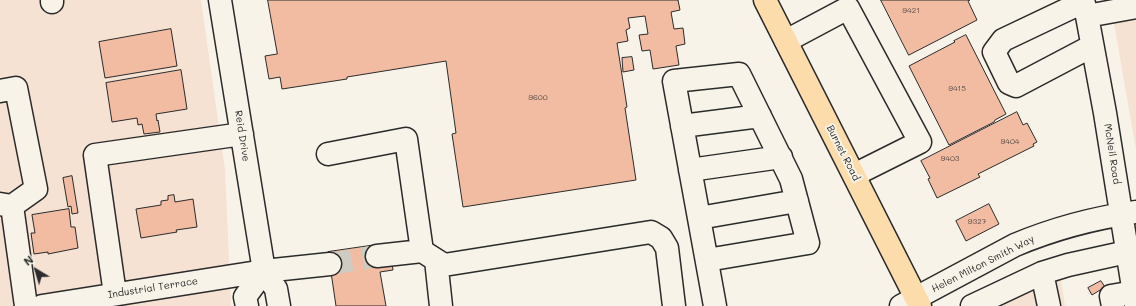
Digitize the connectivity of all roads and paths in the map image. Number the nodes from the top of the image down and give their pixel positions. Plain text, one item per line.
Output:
1 (220, 0) edge
2 (765, 0) edge
3 (845, 4) edge
4 (1084, 4) edge
5 (1136, 7) edge
6 (786, 41) junction
7 (1092, 46) junction
8 (0, 91) edge
9 (760, 116) junction
10 (682, 126) junction
11 (242, 134) junction
12 (328, 154) dead end
13 (781, 157) junction
14 (690, 170) junction
15 (854, 175) junction
16 (797, 201) junction
17 (6, 205) edge
18 (1129, 213) edge
19 (699, 218) junction
20 (1132, 251) edge
21 (429, 255) junction
22 (378, 256) tunnel mouth
23 (707, 260) junction
24 (330, 264) tunnel mouth
25 (264, 271) junction
26 (1042, 274) junction
27 (115, 294) junction
28 (1135, 299) edge
29 (912, 303) edge
30 (26, 306) edge
31 (42, 306) edge
32 (247, 306) edge
33 (279, 306) edge
34 (441, 306) edge
35 (674, 306) edge
36 (715, 306) edge
37 (972, 306) edge
38 (1049, 306) edge
39 (1113, 306) edge

1 - 11 street, Reid Drive
2 - 6 main road, Burnet Road
3 - 6 street
3 - 15 street
4 - 5 street
4 - 7 street, McNeil Road
4 - 7 street
6 - 15 main road, Burnet Road
7 - 18 street, McNeil Road
8 - 17 street
9 - 10 street
9 - 10 street
9 - 13 street
10 - 14 street
11 - 25 street, Reid Drive
11 - 27 street
12 - 21 street
13 - 14 street
13 - 16 street
14 - 19 street
15 - 29 main road, Burnet Road
16 - 19 street
16 - 23 street
17 - 30 street
18 - 20 street, McNeil Road
18 - 29 street, Helen Milton Smith Way
19 - 23 street
20 - 26 street
20 - 28 street, McNeil Road
21 - 22 street
21 - 34 street
21 - 35 street
23 - 36 street
24 - 25 street, Industrial Terrace
25 - 27 street, Industrial Terrace
25 - 32 street
25 - 33 street, Reid Drive
26 - 37 street
26 - 38 street
27 - 31 street, Industrial Terrace
28 - 39 street

